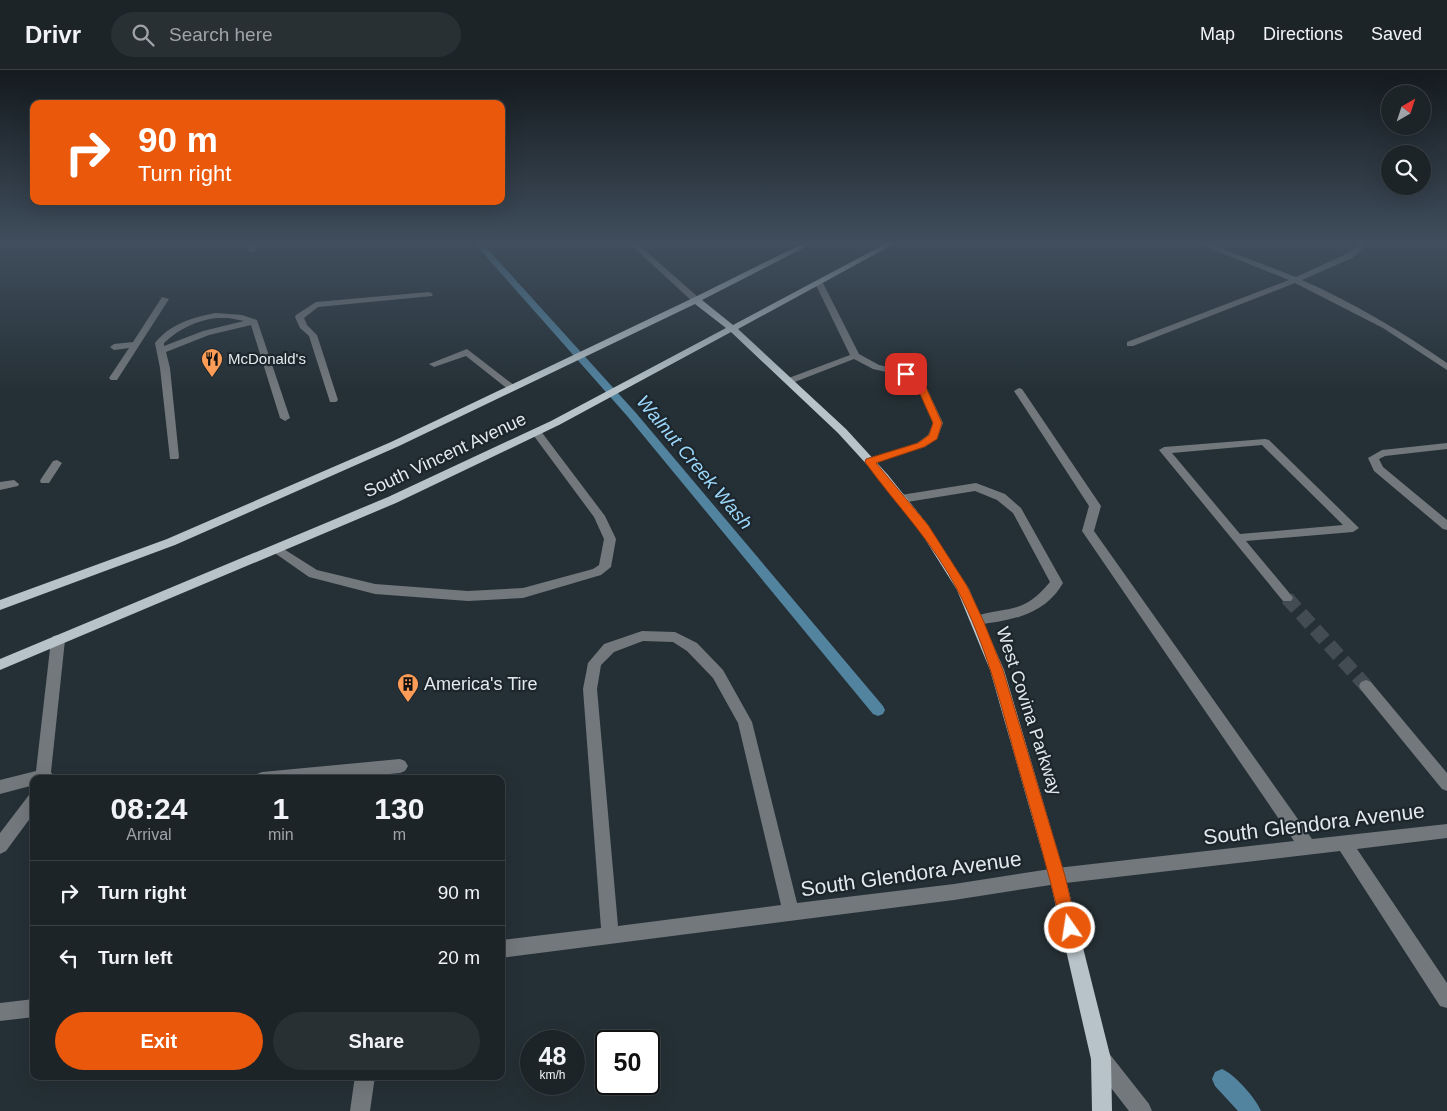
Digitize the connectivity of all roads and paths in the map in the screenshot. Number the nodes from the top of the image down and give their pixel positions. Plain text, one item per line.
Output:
1 (688, 293) edge
2 (711, 293) edge
3 (800, 293) edge
4 (824, 293) edge
5 (1263, 293) edge
6 (1324, 293) edge
7 (429, 294) dead end
8 (165, 300) dead end
9 (696, 300) junction
10 (254, 322) junction
11 (733, 329) junction
12 (136, 344) junction
13 (1130, 344) dead end
14 (114, 346) dead end
15 (161, 351) junction
16 (855, 356) junction
17 (434, 364) dead end
18 (1447, 367) edge
19 (114, 378) dead end
20 (789, 382) junction
21 (512, 388) junction
22 (1019, 391) dead end
23 (332, 400) dead end
24 (285, 418) dead end
25 (536, 432) junction
26 (1447, 446) edge
27 (174, 457) dead end
28 (870, 462) junction
29 (57, 463) dead end
30 (45, 481) dead end
31 (14, 484) dead end
32 (0, 486) edge
33 (901, 499) junction
34 (1447, 526) edge
35 (1237, 538) junction
36 (275, 549) junction
37 (1287, 598) tunnel mouth
38 (0, 605) edge
39 (977, 620) junction
40 (58, 640) junction
41 (0, 665) edge
42 (1366, 686) tunnel mouth
43 (400, 766) dead end
44 (44, 775) edge
45 (304, 775) edge
46 (30, 780) edge
47 (1447, 784) edge
48 (0, 787) edge
49 (30, 805) edge
50 (1447, 831) edge
51 (1344, 843) junction
52 (0, 846) edge
53 (1308, 847) junction
54 (1057, 876) junction
55 (791, 912) junction
56 (610, 935) junction
57 (505, 948) edge
58 (1447, 1000) edge
59 (30, 1008) edge
60 (0, 1012) edge
61 (1101, 1059) junction
62 (364, 1080) edge
63 (360, 1111) edge
64 (1102, 1111) edge
65 (1142, 1111) edge

1 - 9 street, West Covina Parkway
2 - 9 main road, South Vincent Avenue
3 - 11 main road, South Vincent Avenue
4 - 16 street
5 - 13 street
6 - 18 street
7 - 23 street
8 - 12 street
9 - 11 main road, West Covina Parkway
9 - 21 main road, South Vincent Avenue
10 - 15 street
10 - 15 street
10 - 24 street
11 - 20 main road, West Covina Parkway
11 - 25 main road, South Vincent Avenue
12 - 14 street
12 - 19 street
15 - 27 street
16 - 20 street
16 - 28 street
17 - 21 street
20 - 28 main road, West Covina Parkway
21 - 38 main road, South Vincent Avenue
22 - 53 street
25 - 36 main road, South Vincent Avenue
25 - 36 street
26 - 34 street
28 - 33 main road, West Covina Parkway
29 - 30 street
31 - 32 street
33 - 39 main road, West Covina Parkway
33 - 39 street
35 - 35 street
35 - 37 street
36 - 40 main road, South Vincent Avenue
39 - 54 main road, West Covina Parkway
40 - 41 main road, South Vincent Avenue
40 - 44 street
42 - 47 street
43 - 45 street
46 - 48 street
49 - 52 street
50 - 51 street, South Glendora Avenue
51 - 53 street, South Glendora Avenue
51 - 58 street
53 - 54 street, South Glendora Avenue
54 - 55 street, South Glendora Avenue
54 - 61 main road, West Covina Parkway
55 - 56 street, South Glendora Avenue
55 - 56 street
56 - 57 street, South Glendora Avenue
59 - 60 street
61 - 64 main road, West Covina Parkway
61 - 65 street
62 - 63 street

